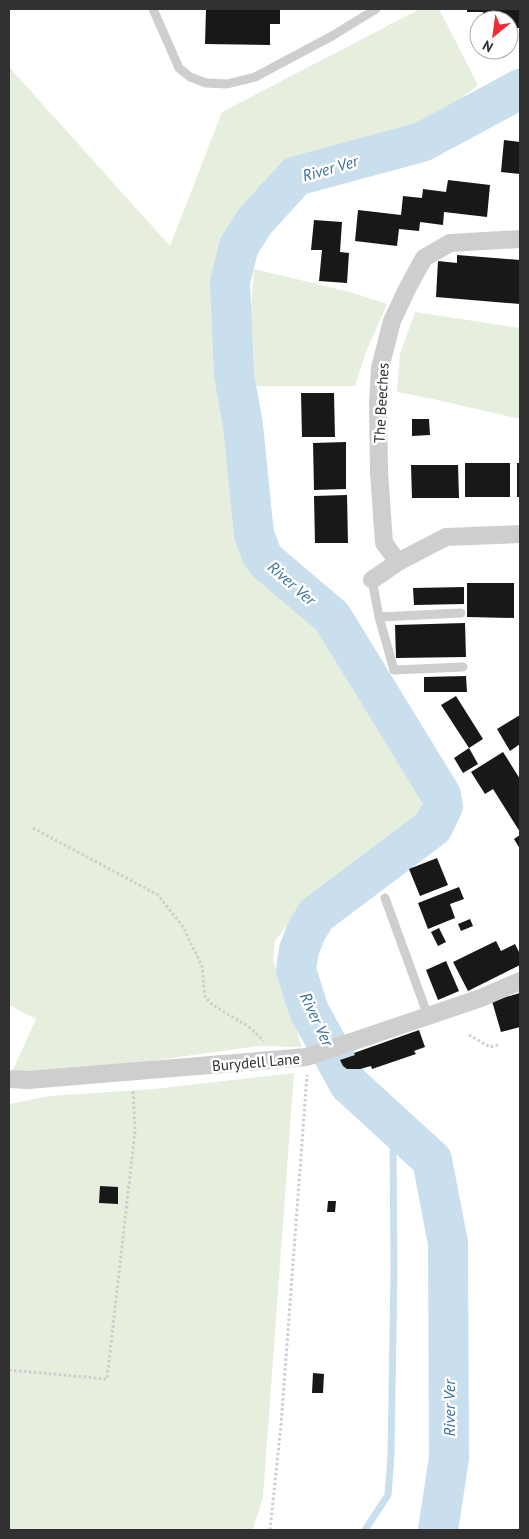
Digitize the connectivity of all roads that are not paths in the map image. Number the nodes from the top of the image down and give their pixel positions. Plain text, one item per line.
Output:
1 (153, 9) edge
2 (376, 9) edge
3 (520, 239) edge
4 (520, 534) edge
5 (398, 562) junction
6 (372, 580) joint
7 (461, 613) dead end
8 (379, 617) junction
9 (463, 667) dead end
10 (385, 898) dead end
11 (520, 981) edge
12 (428, 1016) junction
13 (9, 1079) edge

1 - 2 lane
3 - 5 street, The Beeches
4 - 5 street
5 - 6 street
6 - 8 lane
7 - 8 lane
8 - 9 lane
10 - 12 lane
11 - 12 street, Burydell Lane
12 - 13 street, Burydell Lane

